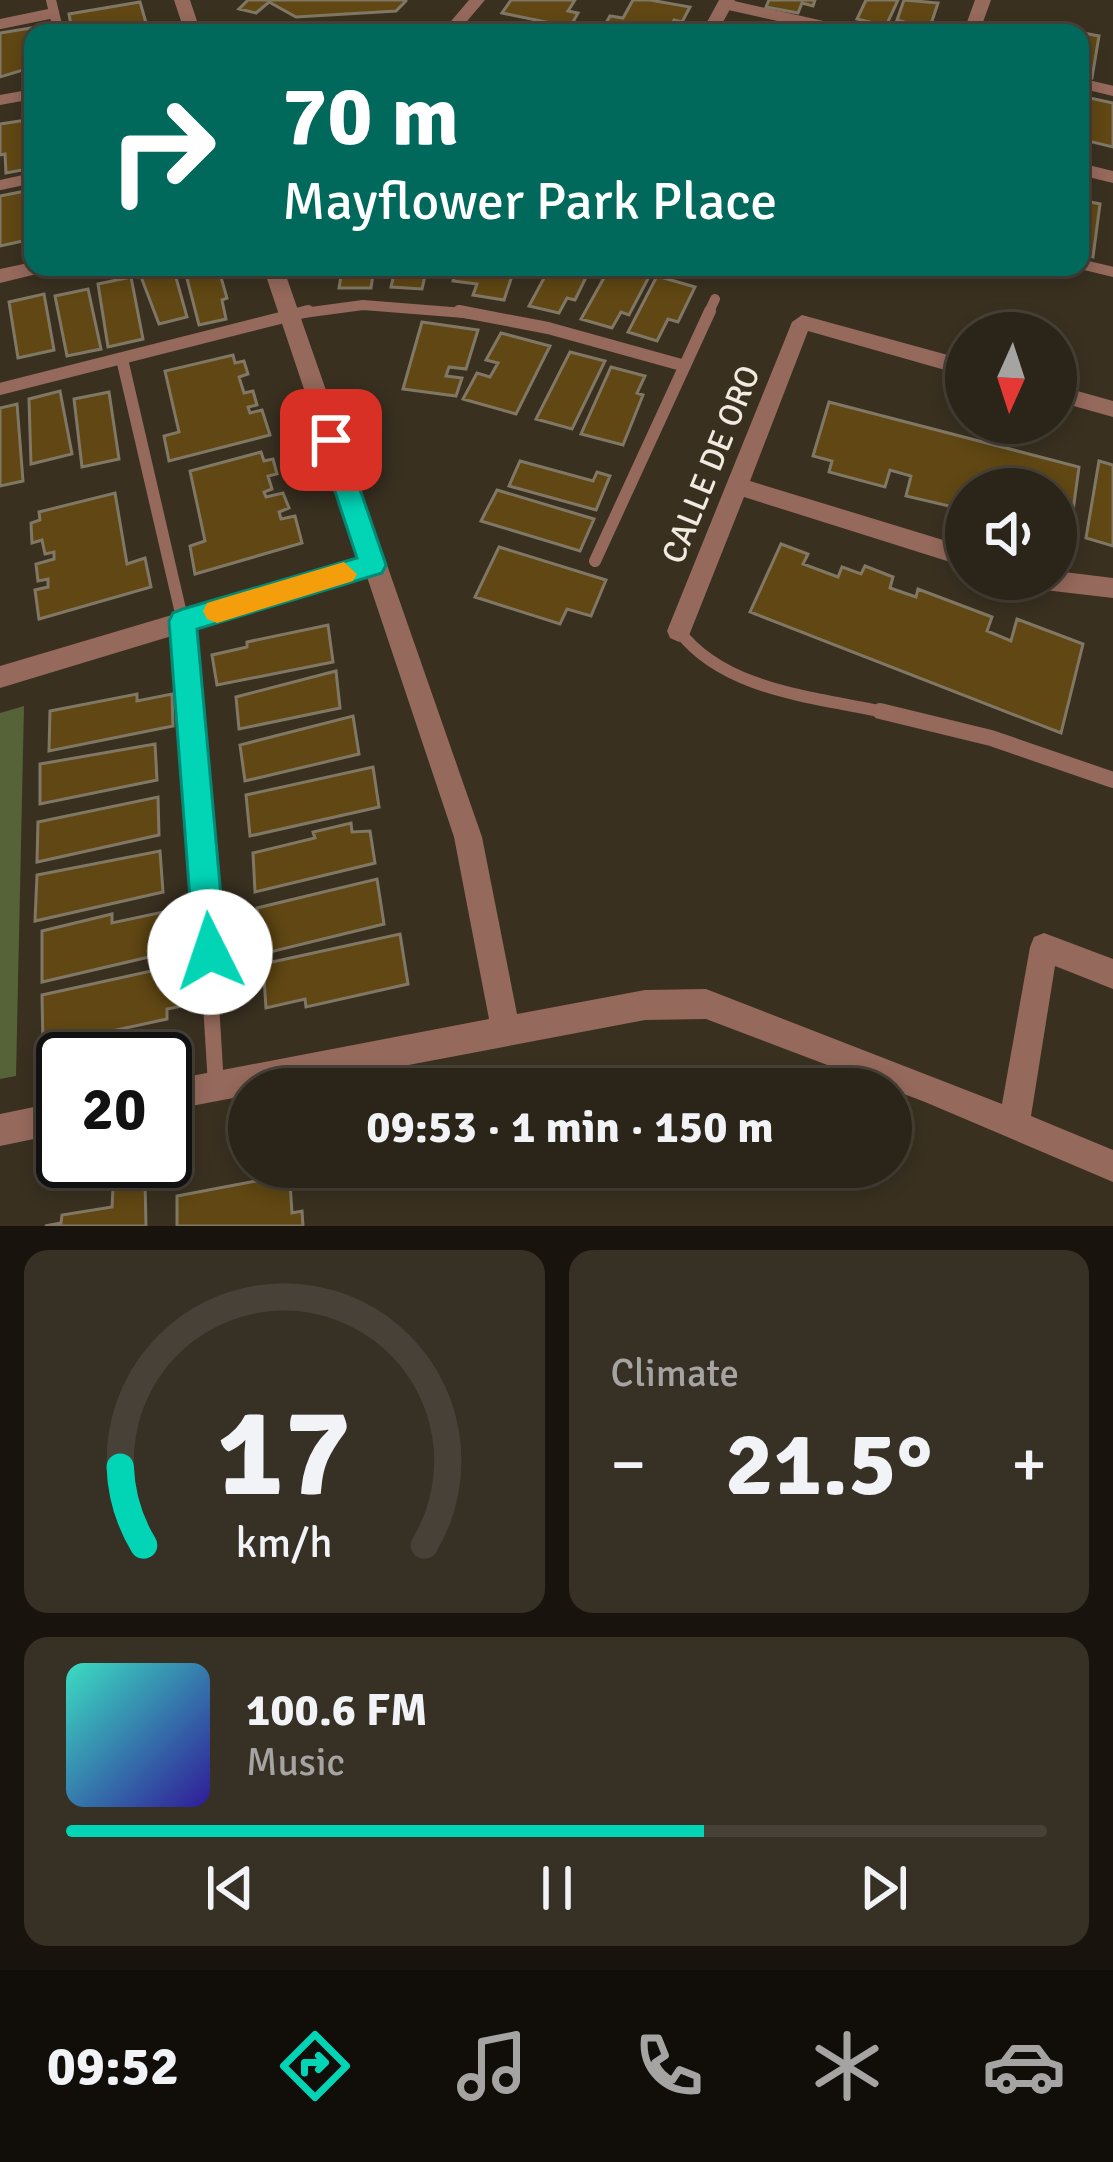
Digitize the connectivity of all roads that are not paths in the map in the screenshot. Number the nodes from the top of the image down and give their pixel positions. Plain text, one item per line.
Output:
1 (51, 0) edge
2 (477, 0) edge
3 (726, 2) edge
4 (54, 13) junction
5 (0, 24) edge
6 (57, 24) edge
7 (457, 24) edge
8 (817, 24) edge
9 (276, 276) edge
10 (715, 299) dead end
11 (288, 316) junction
12 (122, 359) junction
13 (945, 362) edge
14 (685, 366) junction
15 (0, 389) edge
16 (1077, 399) edge
17 (1113, 409) edge
18 (735, 485) junction
19 (945, 550) edge
20 (596, 561) dead end
21 (373, 565) junction
22 (1077, 584) edge
23 (1113, 588) edge
24 (183, 621) junction
25 (680, 631) joint
26 (0, 677) edge
27 (1113, 781) edge
28 (1113, 974) edge
29 (506, 1031) junction
30 (216, 1085) junction
31 (192, 1090) edge
32 (36, 1123) edge
33 (1014, 1124) junction
34 (0, 1130) edge
35 (1113, 1166) edge

1 - 4 lane
2 - 7 street
3 - 8 lane
4 - 5 lane
4 - 6 lane
9 - 11 street
10 - 14 lane
11 - 12 lane
11 - 14 lane
11 - 21 street
12 - 15 lane
12 - 24 lane
13 - 18 street, CALLE DE ORO
14 - 20 lane
16 - 17 street
18 - 19 street
18 - 25 street, CALLE DE ORO
21 - 24 street
21 - 29 street
22 - 23 street
24 - 26 street
24 - 30 lane
25 - 27 lane
28 - 33 street
29 - 30 street
29 - 33 street
30 - 31 street
32 - 34 street
33 - 35 street

